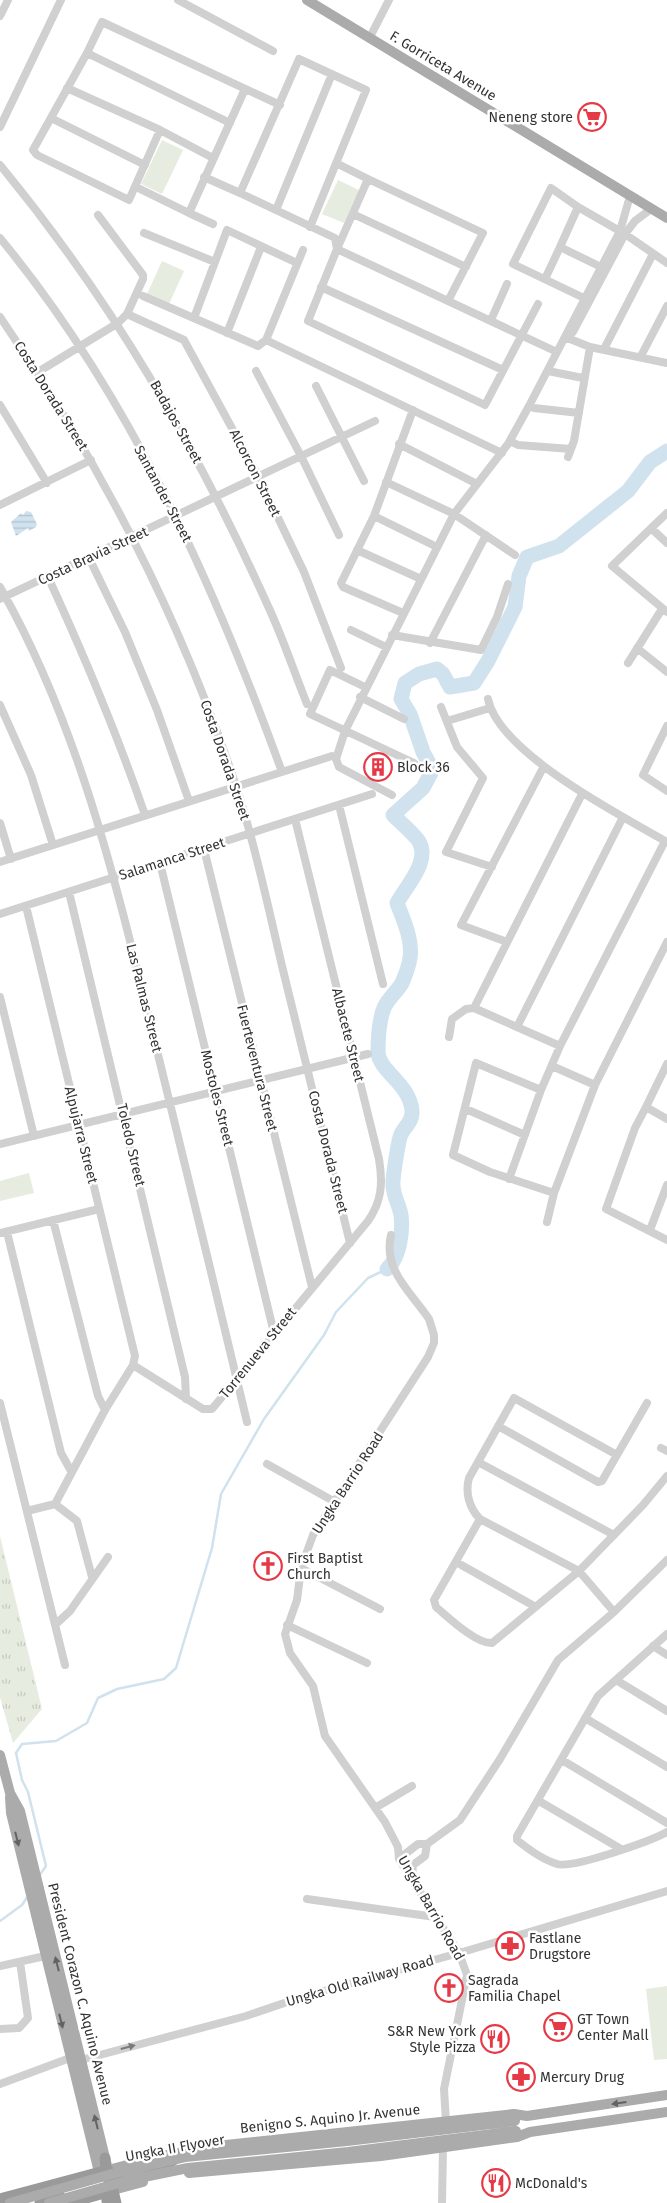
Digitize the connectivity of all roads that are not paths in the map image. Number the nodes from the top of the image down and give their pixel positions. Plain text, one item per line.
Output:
1 (8, 0) edge
2 (61, 0) edge
3 (178, 0) edge
4 (307, 0) edge
5 (389, 0) edge
6 (0, 16) edge
7 (370, 37) junction
8 (273, 51) dead end
9 (87, 53) junction
10 (332, 74) junction
11 (67, 88) junction
12 (245, 89) junction
13 (280, 104) junction
14 (51, 118) junction
15 (230, 123) junction
16 (0, 127) edge
17 (160, 130) junction
18 (213, 158) junction
19 (336, 163) junction
20 (0, 165) edge
21 (145, 165) junction
22 (204, 177) junction
23 (368, 179) junction
24 (136, 187) junction
25 (240, 192) junction
26 (630, 196) junction
27 (578, 207) junction
28 (651, 209) junction
29 (276, 210) junction
30 (189, 213) junction
31 (353, 214) junction
32 (98, 215) dead end
33 (667, 218) edge
34 (213, 224) dead end
35 (310, 227) junction
36 (144, 233) dead end
37 (623, 233) junction
38 (0, 238) edge
39 (261, 247) junction
40 (560, 247) junction
41 (337, 249) junction
42 (303, 250) dead end
43 (653, 254) junction
44 (215, 262) junction
45 (297, 263) junction
46 (667, 263) edge
47 (466, 267) junction
48 (601, 267) junction
49 (545, 279) junction
50 (507, 284) dead end
51 (321, 287) junction
52 (143, 296) dead end
53 (584, 298) junction
54 (448, 301) junction
55 (538, 304) dead end
56 (667, 306) edge
57 (127, 314) junction
58 (0, 318) edge
59 (194, 318) junction
60 (490, 320) junction
61 (118, 323) junction
62 (227, 333) junction
63 (523, 335) junction
64 (567, 338) junction
65 (266, 340) junction
66 (78, 347) junction
67 (590, 347) junction
68 (604, 349) junction
69 (557, 352) junction
70 (641, 356) junction
71 (667, 363) edge
72 (503, 370) junction
73 (256, 371) dead end
74 (550, 371) junction
75 (38, 372) junction
76 (583, 378) junction
77 (316, 386) dead end
78 (0, 405) edge
79 (534, 408) junction
80 (413, 410) junction
81 (579, 414) junction
82 (375, 421) dead end
83 (343, 436) junction
84 (510, 442) junction
85 (399, 444) junction
86 (502, 453) junction
87 (301, 456) junction
88 (91, 460) junction
89 (258, 476) junction
90 (364, 481) dead end
91 (386, 482) junction
92 (47, 483) junction
93 (477, 484) junction
94 (216, 496) junction
95 (1, 502) edge
96 (667, 513) edge
97 (454, 514) junction
98 (176, 516) junction
99 (374, 516) junction
100 (652, 530) junction
101 (338, 535) dead end
102 (486, 535) junction
103 (133, 537) junction
104 (667, 543) edge
105 (438, 547) junction
106 (357, 550) junction
107 (515, 554) dead end
108 (89, 558) junction
109 (48, 577) junction
110 (421, 579) junction
111 (508, 584) dead end
112 (0, 587) edge
113 (3, 597) edge
114 (665, 611) edge
115 (403, 613) junction
116 (351, 630) dead end
117 (392, 635) junction
118 (430, 643) junction
119 (386, 647) junction
120 (637, 648) junction
121 (628, 663) dead end
122 (342, 668) dead end
123 (667, 672) edge
124 (365, 687) junction
125 (360, 697) junction
126 (488, 699) dead end
127 (307, 704) dead end
128 (0, 705) edge
129 (442, 707) dead end
130 (490, 708) junction
131 (404, 719) dead end
132 (447, 721) junction
133 (345, 731) junction
134 (666, 732) edge
135 (332, 756) dead end
136 (414, 763) dead end
137 (544, 766) junction
138 (282, 772) junction
139 (236, 786) junction
140 (667, 791) edge
141 (372, 794) dead end
142 (582, 794) junction
143 (392, 795) dead end
144 (189, 801) junction
145 (339, 805) junction
146 (145, 815) junction
147 (623, 817) junction
148 (295, 819) junction
149 (0, 822) edge
150 (100, 828) junction
151 (250, 834) junction
152 (666, 841) edge
153 (53, 845) junction
154 (204, 848) junction
155 (11, 859) junction
156 (0, 862) edge
157 (160, 862) junction
158 (492, 866) junction
159 (115, 877) junction
160 (69, 892) junction
161 (26, 906) junction
162 (0, 914) edge
163 (507, 942) junction
164 (667, 942) edge
165 (382, 984) dead end
166 (0, 997) edge
167 (474, 1008) junction
168 (517, 1027) junction
169 (449, 1037) dead end
170 (560, 1046) junction
171 (368, 1054) dead end
172 (354, 1057) junction
173 (667, 1064) edge
174 (552, 1066) junction
175 (308, 1068) junction
176 (260, 1080) junction
177 (595, 1085) junction
178 (541, 1090) junction
179 (216, 1091) junction
180 (170, 1102) junction
181 (646, 1107) junction
182 (466, 1109) junction
183 (123, 1114) junction
184 (667, 1119) edge
185 (78, 1125) junction
186 (524, 1135) junction
187 (34, 1136) junction
188 (0, 1144) edge
189 (509, 1179) junction
190 (667, 1185) edge
191 (554, 1193) junction
192 (99, 1209) junction
193 (53, 1220) junction
194 (547, 1222) dead end
195 (650, 1230) junction
196 (3, 1232) edge
197 (391, 1235) dead end
198 (667, 1240) edge
199 (350, 1243) junction
200 (312, 1286) junction
201 (274, 1333) junction
202 (133, 1365) junction
203 (236, 1378) junction
204 (186, 1399) junction
205 (0, 1403) edge
206 (647, 1403) dead end
207 (105, 1410) junction
208 (247, 1422) dead end
209 (498, 1426) junction
210 (617, 1455) junction
211 (478, 1462) junction
212 (267, 1464) dead end
213 (71, 1471) junction
214 (667, 1476) edge
215 (335, 1502) junction
216 (55, 1504) junction
217 (27, 1511) junction
218 (480, 1518) junction
219 (614, 1535) junction
220 (108, 1558) dead end
221 (667, 1560) edge
222 (456, 1562) junction
223 (301, 1568) junction
224 (579, 1571) junction
225 (92, 1577) junction
226 (534, 1606) junction
227 (380, 1609) dead end
228 (614, 1612) junction
229 (56, 1624) junction
230 (288, 1625) junction
231 (667, 1634) edge
232 (653, 1646) junction
233 (667, 1655) edge
234 (367, 1663) dead end
235 (65, 1665) dead end
236 (616, 1680) junction
237 (667, 1711) edge
238 (585, 1718) junction
239 (0, 1756) edge
240 (562, 1760) junction
241 (667, 1767) edge
242 (412, 1786) dead end
243 (539, 1801) junction
244 (375, 1808) junction
245 (15, 1812) junction
246 (667, 1823) edge
247 (667, 1832) edge
248 (427, 1844) junction
249 (620, 1849) junction
250 (399, 1859) junction
251 (412, 1878) junction
252 (667, 1891) edge
253 (307, 1899) dead end
254 (435, 1917) junction
255 (459, 1953) junction
256 (45, 1956) junction
257 (20, 1962) junction
258 (0, 1966) edge
259 (0, 2029) edge
260 (76, 2059) junction
261 (0, 2084) edge
262 (667, 2095) edge
263 (667, 2112) edge
264 (527, 2116) junction
265 (446, 2122) junction
266 (516, 2126) junction
267 (530, 2132) junction
268 (292, 2139) junction
269 (443, 2147) junction
270 (187, 2151) joint
271 (294, 2163) junction
272 (106, 2183) edge
273 (0, 2199) edge
274 (10, 2203) edge
275 (40, 2203) edge
276 (49, 2203) edge
277 (69, 2203) edge
278 (442, 2203) edge

1 - 6 street
2 - 16 street
3 - 8 street
4 - 7 main road, F. Gorriceta Avenue
5 - 7 street
7 - 26 main road, F. Gorriceta Avenue
9 - 11 street
9 - 12 street
9 - 15 street
10 - 13 street
10 - 19 street
10 - 29 street
11 - 14 street
11 - 17 street
12 - 13 street
12 - 15 street
13 - 25 street
14 - 21 street
14 - 24 street
15 - 18 street
17 - 18 street
17 - 21 street
18 - 22 street
19 - 23 street
19 - 35 street
20 - 61 street, Badajos Street
21 - 24 street
22 - 25 street
22 - 30 street
23 - 31 street
23 - 47 street
24 - 30 street
25 - 29 street
26 - 28 main road, F. Gorriceta Avenue
26 - 37 street
27 - 37 street
27 - 40 street
27 - 49 street
28 - 33 main road, F. Gorriceta Avenue
28 - 37 street
29 - 35 street
30 - 34 street
31 - 41 street
31 - 47 street
32 - 57 street
35 - 41 street
36 - 44 street
37 - 43 street
37 - 48 street
37 - 64 street
38 - 66 street, Santander Street
39 - 44 street
39 - 45 street
39 - 62 street
40 - 48 street
40 - 49 street
41 - 51 street
41 - 54 street
42 - 45 street
43 - 46 street
43 - 68 street
44 - 59 street
45 - 65 street
47 - 54 street
48 - 53 street
49 - 53 street
50 - 60 street
51 - 72 street
51 - 72 street
52 - 59 street
53 - 64 street
54 - 60 street
55 - 63 street
56 - 70 street
57 - 61 street
57 - 89 street, Alcorcon Street
58 - 75 street, Costa Dorada Street
59 - 62 street
60 - 63 street
61 - 66 street
61 - 94 street, Badajos Street
62 - 65 street
63 - 69 street
63 - 72 street
64 - 67 street
64 - 69 street
64 - 74 street
65 - 80 street
66 - 75 street
66 - 98 street, Santander Street
67 - 68 street
67 - 76 street
68 - 70 street
69 - 74 street
70 - 71 street
73 - 87 street
74 - 76 street
74 - 79 street
74 - 84 street
75 - 88 street, Costa Dorada Street
76 - 81 street
77 - 83 street
78 - 92 street
79 - 81 street
79 - 84 street
80 - 85 street
80 - 86 street
81 - 84 street
82 - 83 street, Costa Bravia Street
83 - 87 street, Costa Bravia Street
83 - 90 street
84 - 86 street
85 - 91 street
85 - 93 street
86 - 93 street
87 - 89 street, Costa Bravia Street
87 - 101 street
88 - 92 street
88 - 103 street, Costa Dorada Street
89 - 94 street, Costa Bravia Street
89 - 122 street, Alcorcon Street
91 - 97 street
91 - 99 street
92 - 95 street
93 - 97 street
94 - 98 street, Costa Bravia Street
94 - 127 street, Badajos Street
96 - 100 street
97 - 102 street
97 - 105 street
98 - 103 street, Costa Bravia Street
98 - 138 street, Santander Street
99 - 105 street
99 - 106 street
100 - 104 street
100 - 114 street
102 - 107 street
102 - 118 street
103 - 108 street, Costa Bravia Street
103 - 139 street, Costa Dorada Street
105 - 110 street
106 - 110 street
106 - 115 street
108 - 109 street, Costa Bravia Street
108 - 144 street
109 - 113 street, Costa Bravia Street
109 - 146 street
110 - 115 street
111 - 118 street
112 - 113 street, Las Palmas Street
113 - 150 street, Las Palmas Street
114 - 120 street
115 - 117 street
116 - 119 street
117 - 118 street
117 - 119 street
119 - 124 street
120 - 121 street
120 - 123 street
124 - 125 street
124 - 133 street
125 - 131 street
125 - 133 street
126 - 130 street
128 - 153 street
129 - 132 street
130 - 132 street
130 - 137 street
132 - 158 street
133 - 136 street
133 - 143 street
134 - 140 street
135 - 138 street
137 - 142 street
137 - 158 street
138 - 139 street
139 - 144 street
139 - 151 street, Costa Dorada Street
141 - 145 street, Salamanca Street
142 - 147 street
142 - 163 street
144 - 146 street
145 - 148 street, Salamanca Street
145 - 165 street
146 - 150 street
147 - 152 street
147 - 168 street
148 - 151 street, Salamanca Street
148 - 172 street, Albacete Street
149 - 155 street
150 - 153 street
150 - 159 street, Las Palmas Street
151 - 154 street, Salamanca Street
151 - 175 street, Costa Dorada Street
152 - 170 street
153 - 155 street
154 - 157 street, Salamanca Street
154 - 176 street, Fuerteventura Street
155 - 156 street
157 - 159 street, Salamanca Street
157 - 179 street, Mostoles Street
158 - 163 street
159 - 160 street, Salamanca Street
159 - 180 street, Las Palmas Street
160 - 161 street, Salamanca Street
160 - 183 street, Toledo Street
161 - 162 street, Salamanca Street
161 - 185 street, Alpujarra Street
163 - 167 street
164 - 177 street
166 - 187 street
167 - 168 street
167 - 169 street
168 - 170 street
170 - 174 street
171 - 172 street
172 - 175 street
172 - 199 street, Albacete Street
173 - 181 street
174 - 177 street
174 - 178 street
175 - 176 street
175 - 199 street, Costa Dorada Street
176 - 179 street
176 - 200 street, Fuerteventura Street
177 - 191 street
178 - 182 street
178 - 186 street
179 - 180 street
179 - 201 street, Mostoles Street
180 - 183 street
180 - 203 street, Las Palmas Street
181 - 184 street
181 - 195 street
182 - 186 street
182 - 189 street
183 - 185 street
183 - 204 street, Toledo Street
185 - 187 street
185 - 192 street, Alpujarra Street
186 - 189 street
187 - 188 street
189 - 191 street
190 - 195 street
191 - 194 street
192 - 193 street
192 - 202 street, Alpujarra Street
193 - 196 street
193 - 207 street
195 - 198 street
196 - 213 street
197 - 215 street, Ungka Barrio Road
199 - 200 street, Torrenueva Street
200 - 201 street, Torrenueva Street
201 - 203 street, Torrenueva Street
202 - 204 street, Torrenueva Street
202 - 207 street
203 - 204 street, Torrenueva Street
203 - 208 street, Las Palmas Street
205 - 217 street
206 - 210 street
207 - 213 street
209 - 210 street
209 - 210 street
209 - 211 street
211 - 218 street
211 - 219 street
212 - 215 street
213 - 216 street
214 - 219 street
215 - 223 street, Ungka Barrio Road
216 - 217 street
216 - 225 street
217 - 229 street
218 - 222 street
218 - 224 street
219 - 224 street
220 - 225 street
221 - 228 street
222 - 226 street
222 - 226 street
223 - 227 street
223 - 230 street, Ungka Barrio Road
224 - 226 street
224 - 228 street
225 - 229 street
228 - 248 street
229 - 235 street
230 - 234 street
230 - 244 street, Ungka Barrio Road
231 - 232 street
232 - 233 street
232 - 236 street
236 - 237 street
236 - 238 street
238 - 240 street
238 - 241 street
239 - 245 main road, President Corazon C. Aquino Avenue
240 - 243 street
240 - 246 street
242 - 244 street
243 - 249 street
243 - 249 street
244 - 250 street, Ungka Barrio Road
245 -> 256 main road, President Corazon C. Aquino Avenue
260 -> 245 main road, President Corazon C. Aquino Avenue
247 - 249 street
248 - 250 street
248 - 251 street
250 - 251 street, Ungka Barrio Road
251 - 254 street, Ungka Barrio Road
252 - 255 street, Ungka Old Railway Road
253 - 254 street
254 - 255 street, Ungka Barrio Road
260 -> 255 street, Ungka Old Railway Road
255 - 265 street, Ungka Barrio Road
256 - 257 street
256 -> 260 main road, President Corazon C. Aquino Avenue
257 - 258 street
257 - 259 street
260 - 261 street, Ungka Old Railway Road
260 - 272 main road, President Corazon C. Aquino Avenue
262 -> 264 main road, Benigno S. Aquino Jr. Avenue
263 - 267 main road
264 - 265 main road, Benigno S. Aquino Jr. Avenue
264 - 266 main road, Ungka II Flyover
265 - 268 main road, Benigno S. Aquino Jr. Avenue
266 - 267 main road, Ungka II Flyover
266 - 274 main road, Ungka II Flyover, bridge
266 - 276 main road, Ungka II Flyover, bridge
267 - 269 main road
268 - 270 main road, Benigno S. Aquino Jr. Avenue
268 - 271 main road
269 - 271 main road
269 - 278 street
270 - 272 highway
271 - 272 main road
272 - 273 highway
272 - 275 highway
272 - 277 highway

